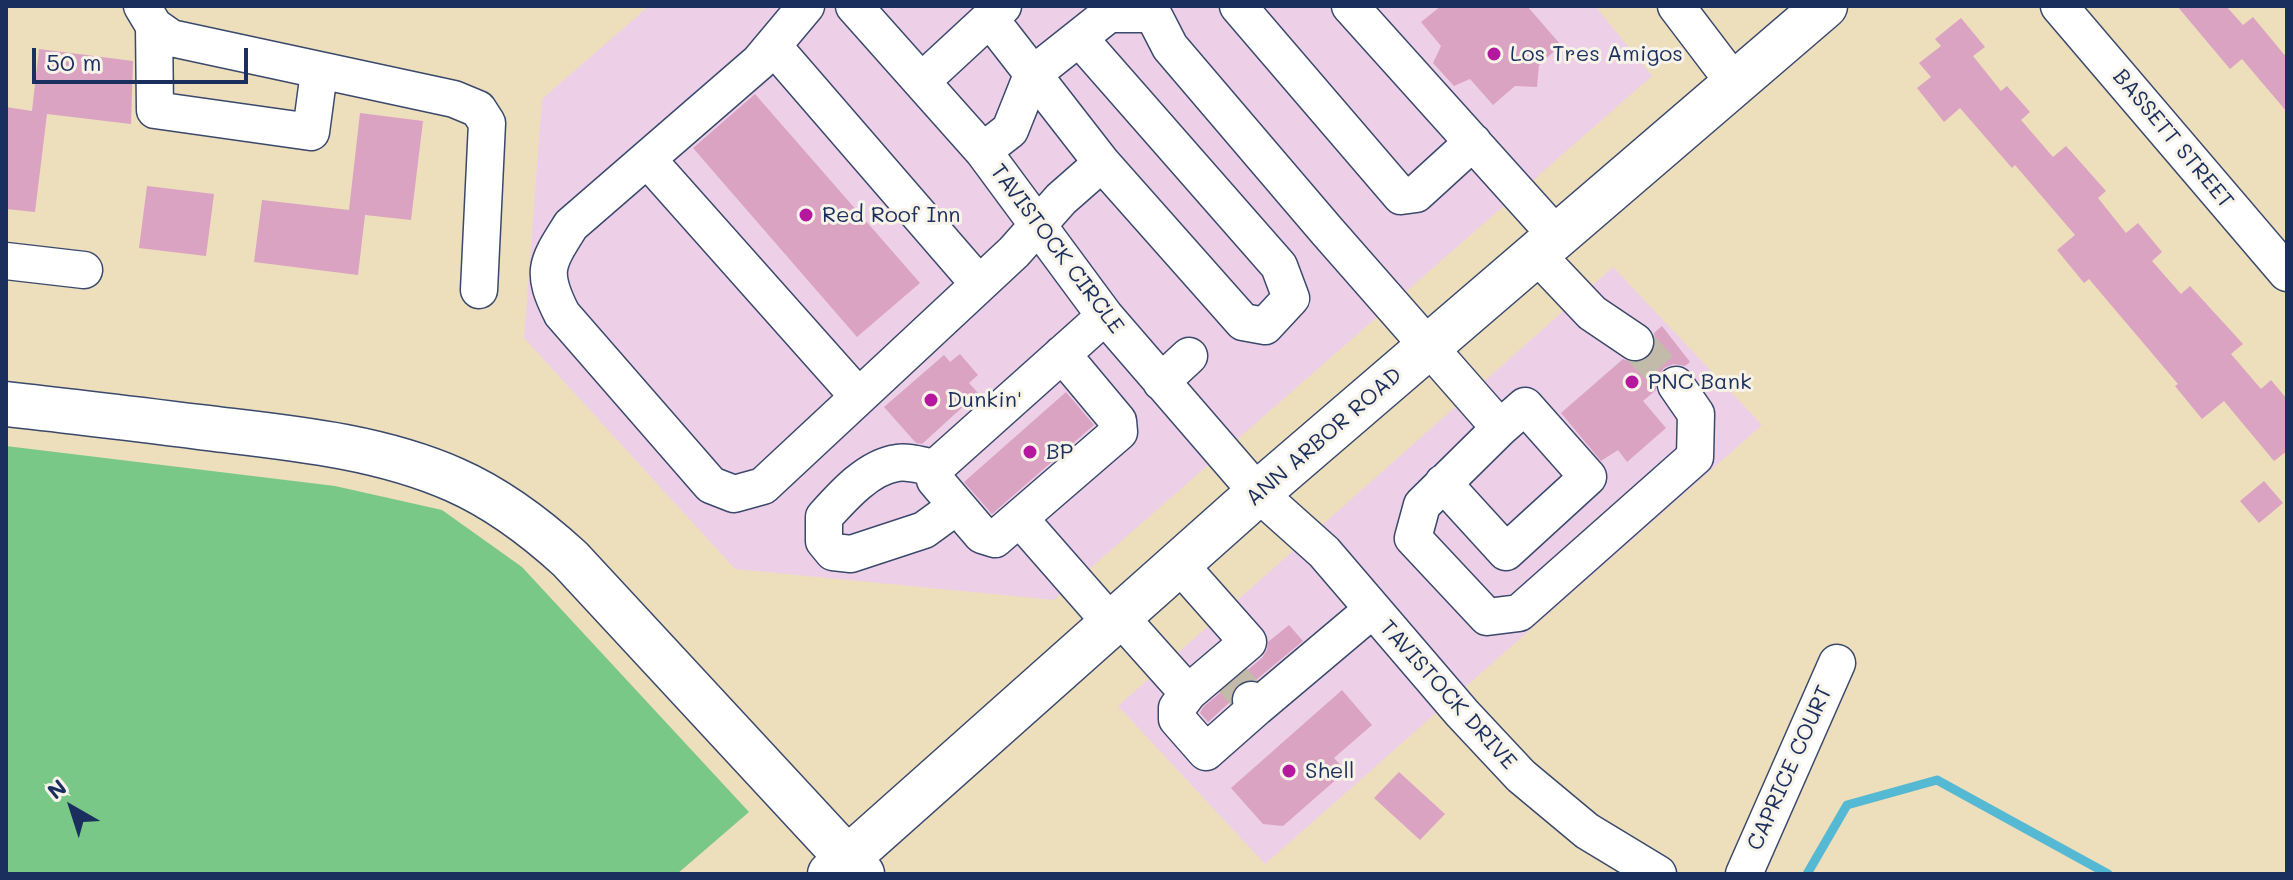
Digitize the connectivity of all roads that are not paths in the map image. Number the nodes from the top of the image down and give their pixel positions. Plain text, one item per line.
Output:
1 (806, 6) edge
2 (854, 6) edge
3 (1238, 6) edge
4 (1676, 6) edge
5 (1825, 6) edge
6 (2059, 6) edge
7 (1358, 9) edge
8 (999, 10) edge
9 (148, 16) edge
10 (1079, 38) junction
11 (773, 46) junction
12 (319, 72) junction
13 (1032, 75) junction
14 (922, 81) junction
15 (1736, 85) junction
16 (1473, 142) junction
17 (983, 151) junction
18 (648, 160) junction
19 (1102, 163) junction
20 (1037, 225) junction
21 (1547, 245) junction
22 (6, 261) edge
23 (84, 270) dead end
24 (2287, 273) edge
25 (979, 284) junction
26 (479, 290) dead end
27 (1105, 316) junction
28 (1635, 342) tunnel mouth
29 (1430, 346) junction
30 (1062, 354) junction
31 (1189, 356) dead end
32 (1161, 382) junction
33 (1676, 385) tunnel mouth
34 (858, 396) junction
35 (6, 404) edge
36 (1500, 428) junction
37 (935, 468) junction
38 (1443, 483) junction
39 (1258, 493) junction
40 (957, 506) junction
41 (1020, 519) junction
42 (1179, 564) junction
43 (1372, 610) junction
44 (1116, 620) junction
45 (1837, 663) dead end
46 (1239, 687) junction
47 (1188, 693) junction
48 (847, 869) edge
49 (1658, 874) edge
50 (1744, 874) edge

1 - 11 street
2 - 14 street, TAVISTOCK CIRCLE
3 - 16 street
4 - 15 street
5 - 15 main road, ANN ARBOR ROAD
6 - 24 street, BASSETT STREET
7 - 16 street
8 - 13 street
8 - 14 street
9 - 12 street
9 - 12 street
10 - 13 street
10 - 19 street
10 - 29 street
11 - 18 street
11 - 25 street
12 - 26 street
13 - 17 street
13 - 19 street
14 - 17 street, TAVISTOCK CIRCLE
15 - 21 main road, ANN ARBOR ROAD
16 - 21 street
17 - 20 street, TAVISTOCK CIRCLE
18 - 34 street
18 - 34 street
19 - 20 street
20 - 25 street
20 - 27 street, TAVISTOCK CIRCLE
21 - 28 street
21 - 29 main road, ANN ARBOR ROAD
22 - 23 street
25 - 34 street
27 - 30 street
27 - 32 street, TAVISTOCK CIRCLE
29 - 36 street
29 - 39 main road, ANN ARBOR ROAD
30 - 37 street
30 - 41 street
31 - 32 street
32 - 39 street, TAVISTOCK CIRCLE
33 - 38 street
35 - 48 main road
36 - 38 street
36 - 38 street
37 - 40 street
37 - 40 street
39 - 42 main road, ANN ARBOR ROAD
39 - 43 street, TAVISTOCK DRIVE
40 - 41 street
41 - 44 street
42 - 44 main road, ANN ARBOR ROAD
42 - 46 street
43 - 46 street
43 - 49 street, TAVISTOCK DRIVE
44 - 47 street
44 - 48 main road, ANN ARBOR ROAD
45 - 50 street, CAPRICE COURT
46 - 47 street
46 - 47 street

